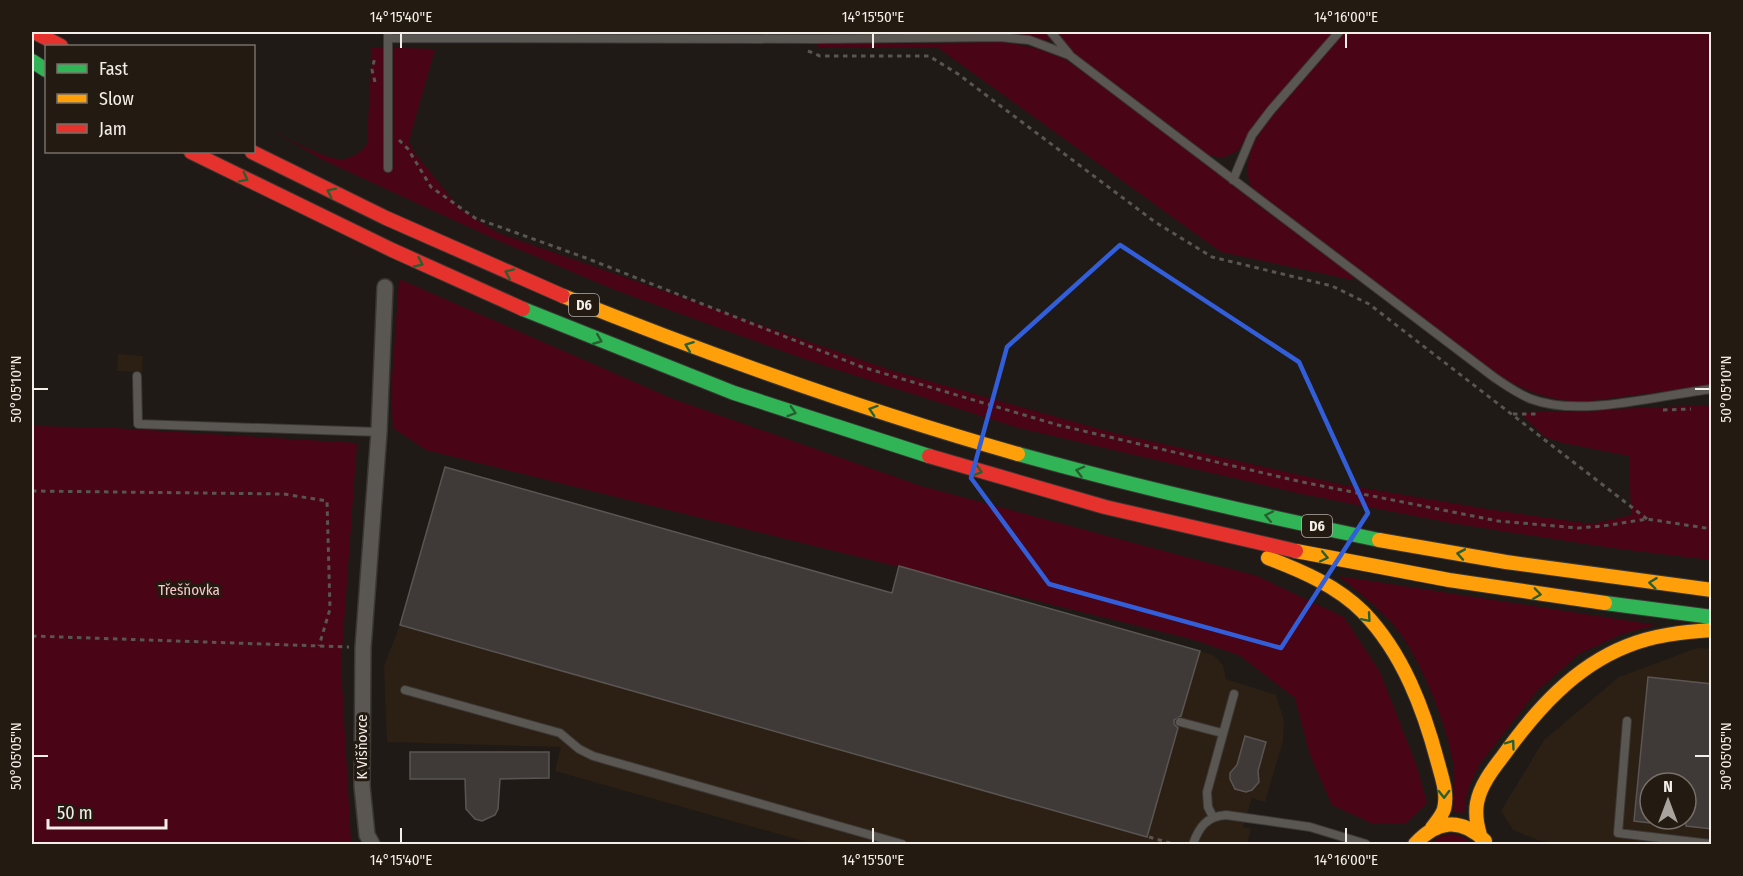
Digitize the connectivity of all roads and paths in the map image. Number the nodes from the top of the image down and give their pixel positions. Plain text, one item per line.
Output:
1 (34, 32) edge
2 (1051, 32) edge
3 (1339, 32) edge
4 (388, 34) edge
5 (780, 38) junction
6 (59, 45) edge
7 (1069, 55) junction
8 (32, 61) edge
9 (45, 69) edge
10 (388, 130) junction
11 (193, 153) edge
12 (254, 153) edge
13 (388, 168) dead end
14 (1233, 180) junction
15 (385, 287) dead end
16 (137, 376) dead end
17 (1712, 389) edge
18 (379, 432) junction
19 (32, 491) edge
20 (1647, 519) junction
21 (1185, 527) junction
22 (1712, 529) edge
23 (1712, 590) edge
24 (1712, 617) edge
25 (1712, 630) edge
26 (32, 636) edge
27 (319, 646) junction
28 (363, 648) junction
29 (405, 690) dead end
30 (1234, 694) dead end
31 (1627, 721) dead end
32 (1180, 722) dead end
33 (1222, 734) junction
34 (1213, 817) junction
35 (1432, 828) junction
36 (1149, 837) dead end
37 (1338, 837) junction
38 (1484, 840) edge
39 (372, 844) edge
40 (902, 844) edge
41 (1173, 844) edge
42 (1193, 844) edge
43 (1346, 844) edge
44 (1366, 844) edge
45 (1415, 844) edge
46 (1711, 844) edge

1 - 6 main road
2 - 7 lane
3 - 14 lane
4 - 5 lane
4 - 10 lane
5 - 7 lane
5 - 20 path
7 - 14 lane
8 - 9 main road
10 - 13 lane
10 - 20 path
11 -> 21 main road, D6
23 -> 12 main road, D6
14 - 17 lane
15 - 18 street, K Višňovce
16 - 18 lane
18 - 28 street, K Višňovce
19 - 27 path
20 - 22 path
21 -> 24 main road, D6
21 -> 35 main road
38 -> 25 main road
26 - 27 path
27 - 28 path
28 - 39 street, K Višňovce
29 - 40 lane
30 - 33 lane
31 - 46 lane
32 - 33 lane
33 - 34 lane
34 - 37 lane
34 - 42 lane
35 - 38 main road
35 - 45 main road
36 - 41 path
37 - 43 lane
37 - 44 lane

